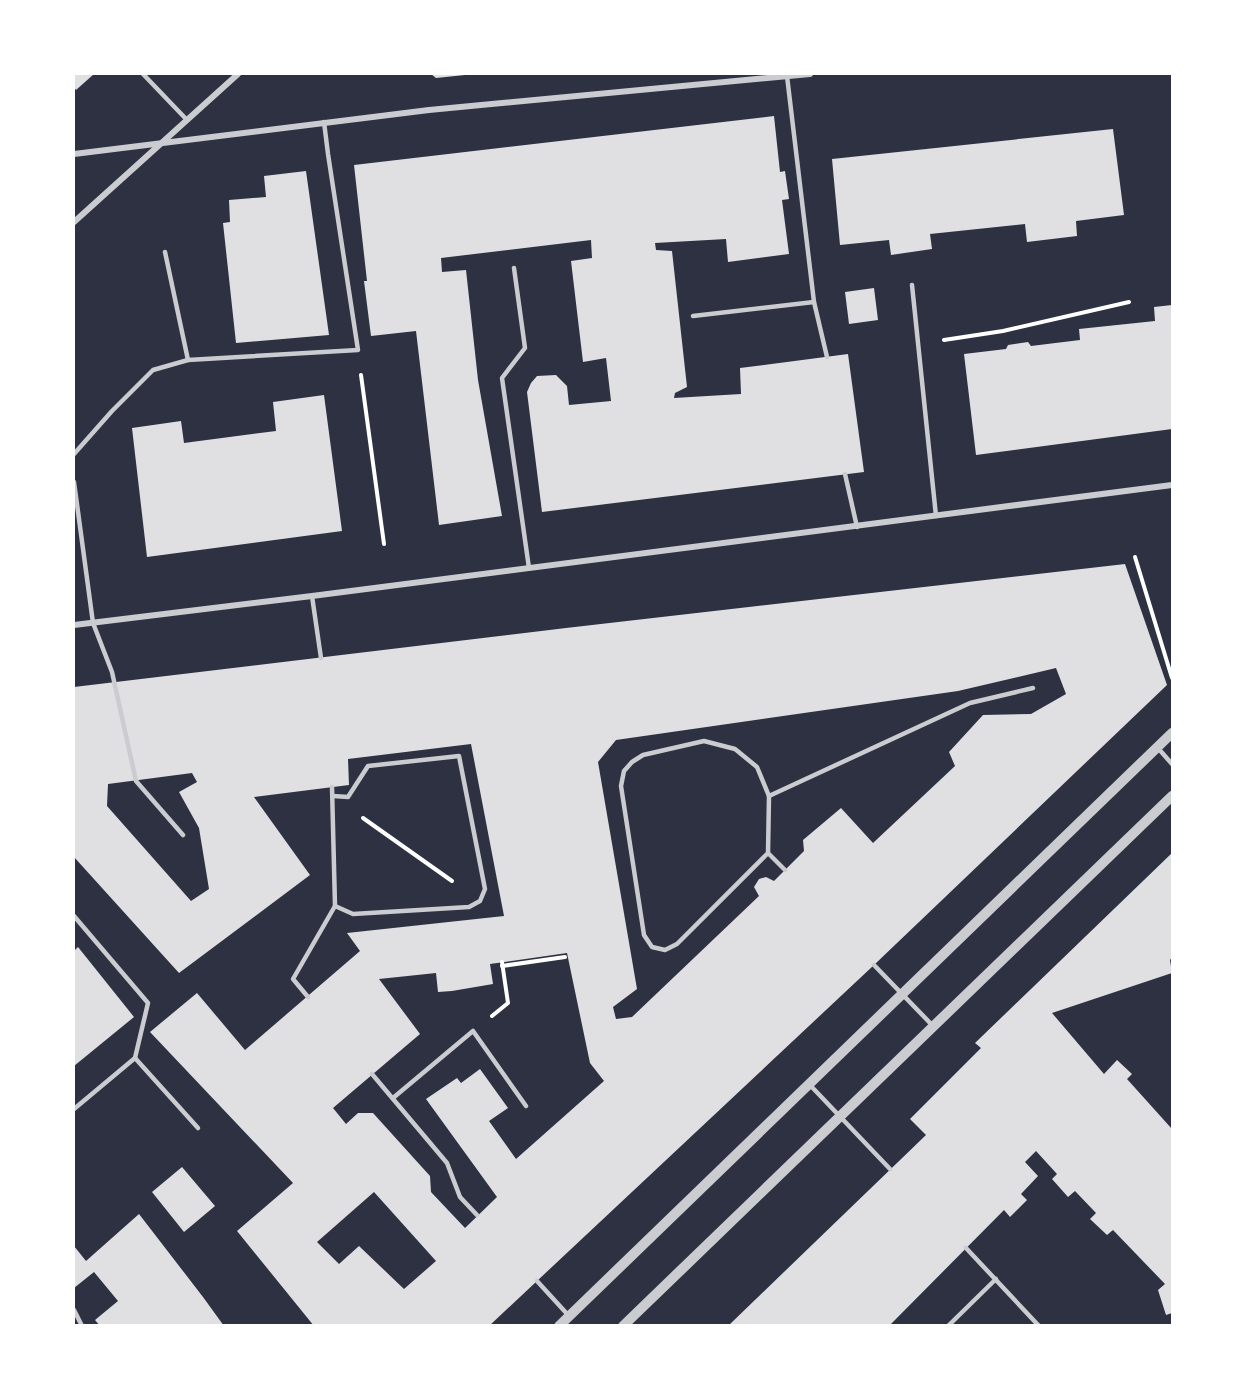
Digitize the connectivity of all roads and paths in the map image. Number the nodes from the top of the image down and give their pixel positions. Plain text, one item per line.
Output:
1 (143, 74) edge
2 (238, 74) edge
3 (810, 74) edge
4 (787, 76) junction
5 (187, 120) junction
6 (324, 122) junction
7 (163, 141) junction
8 (74, 154) edge
9 (74, 222) edge
10 (165, 252) dead end
11 (514, 268) dead end
12 (912, 285) dead end
13 (814, 302) junction
14 (1129, 302) dead end
15 (693, 316) dead end
16 (918, 343) junction
17 (358, 350) junction
18 (827, 357) dead end
19 (188, 360) junction
20 (74, 454) edge
21 (845, 474) dead end
22 (74, 482) edge
23 (1173, 485) edge
24 (936, 516) junction
25 (856, 527) junction
26 (384, 544) dead end
27 (1135, 557) dead end
28 (530, 568) junction
29 (312, 596) junction
30 (93, 623) junction
31 (74, 625) edge
32 (321, 658) dead end
33 (1173, 678) edge
34 (1033, 688) dead end
35 (1173, 733) edge
36 (1157, 747) junction
37 (1173, 764) edge
38 (332, 787) dead end
39 (333, 796) junction
40 (769, 796) junction
41 (1173, 796) edge
42 (183, 835) dead end
43 (768, 852) junction
44 (785, 870) dead end
45 (480, 901) junction
46 (335, 906) junction
47 (74, 916) edge
48 (565, 957) dead end
49 (874, 965) dead end
50 (902, 994) junction
51 (308, 997) dead end
52 (933, 1026) junction
53 (473, 1031) junction
54 (135, 1058) junction
55 (372, 1074) dead end
56 (809, 1084) junction
57 (393, 1098) junction
58 (526, 1106) dead end
59 (74, 1109) edge
60 (840, 1116) junction
61 (198, 1128) dead end
62 (890, 1169) dead end
63 (477, 1215) dead end
64 (966, 1248) dead end
65 (996, 1279) junction
66 (537, 1281) dead end
67 (74, 1310) edge
68 (569, 1316) junction
69 (82, 1326) edge
70 (559, 1326) edge
71 (577, 1326) edge
72 (623, 1326) edge
73 (948, 1326) edge
74 (1039, 1326) edge

1 - 5 lane
2 - 5 street
3 - 4 street
4 - 6 street
4 - 13 lane
5 - 7 street
6 - 7 street
6 - 17 lane
7 - 8 street
7 - 9 street
10 - 19 lane
11 - 28 lane
12 - 16 lane
13 - 15 lane
13 - 18 lane
14 - 16 path
16 - 24 lane
17 - 19 lane
17 - 26 path
19 - 20 lane
21 - 25 lane
22 - 30 lane
23 - 24 street
24 - 25 street
25 - 28 street
27 - 33 path
28 - 29 street
29 - 30 street
29 - 32 lane
30 - 31 street
30 - 42 lane
34 - 40 lane
35 - 36 street
36 - 37 lane
36 - 50 street
38 - 39 lane
39 - 45 path
39 - 45 lane
39 - 46 lane
40 - 43 lane
40 - 43 lane
41 - 52 street
43 - 44 lane
45 - 46 lane
46 - 51 lane
47 - 54 lane
48 - 53 path
49 - 50 lane
50 - 52 lane
50 - 56 street
52 - 60 street
53 - 57 lane
53 - 58 lane
54 - 59 lane
54 - 61 lane
55 - 57 lane
56 - 60 lane
56 - 68 street
57 - 63 lane
60 - 62 lane
60 - 72 street
64 - 65 lane
65 - 73 lane
65 - 74 lane
66 - 68 lane
67 - 69 lane
68 - 70 street
68 - 71 street

